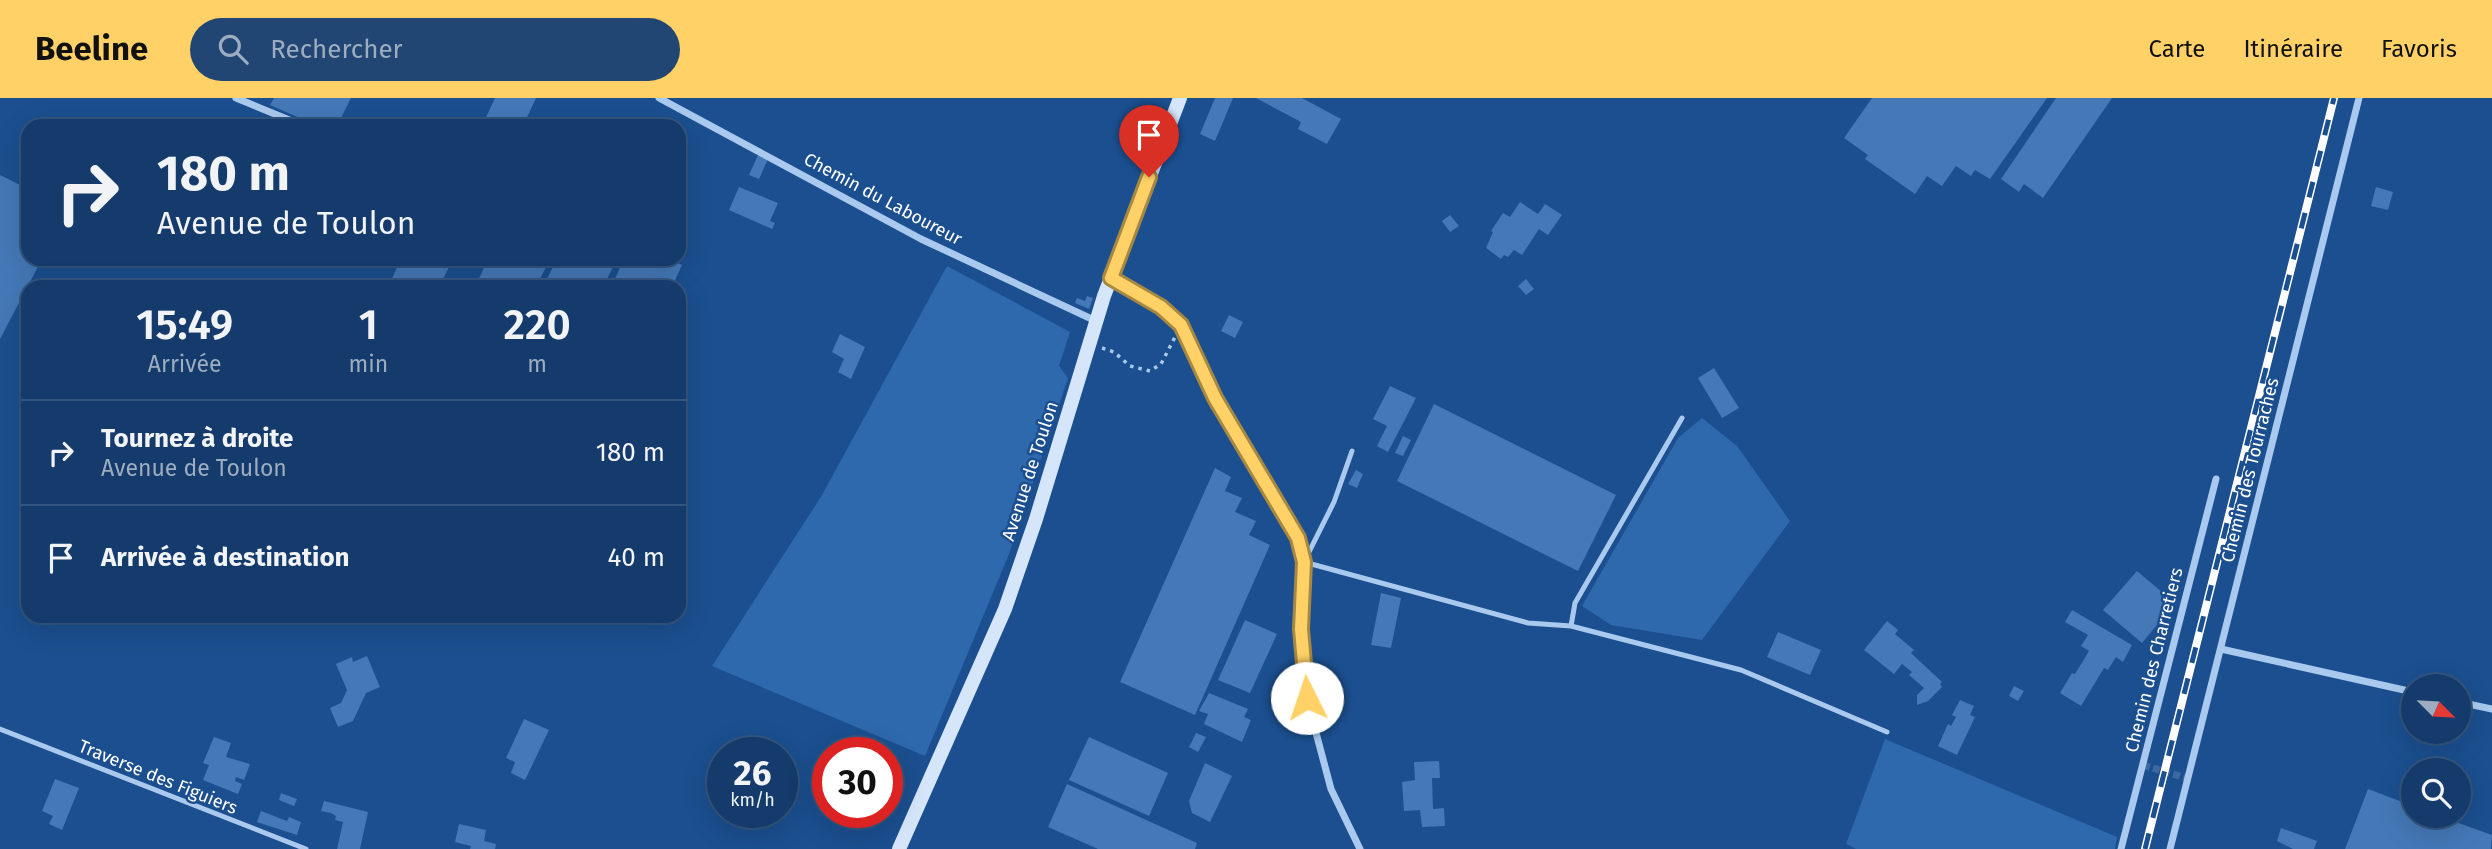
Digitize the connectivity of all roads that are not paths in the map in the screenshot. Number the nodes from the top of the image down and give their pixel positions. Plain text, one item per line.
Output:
1 (236, 98) edge
2 (659, 98) edge
3 (1180, 98) edge
4 (2359, 98) edge
5 (287, 119) edge
6 (1111, 278) junction
7 (1097, 321) junction
8 (1682, 418) dead end
9 (1352, 451) dead end
10 (2216, 479) dead end
11 (1304, 562) junction
12 (1571, 626) junction
13 (2221, 649) junction
14 (2401, 689) edge
15 (2471, 705) edge
16 (2492, 709) edge
17 (0, 729) edge
18 (1887, 732) dead end
19 (306, 849) edge
20 (899, 849) edge
21 (1360, 849) edge
22 (2121, 849) edge
23 (2171, 849) edge

1 - 5 street
2 - 7 street, Chemin du Laboureur
3 - 6 main road, Avenue de Toulon
4 - 13 street, Chemin des Tourraches
6 - 7 main road, Avenue de Toulon
6 - 11 street
7 - 20 main road, Avenue de Toulon
8 - 12 lane
9 - 11 lane
10 - 22 street, Chemin des Charretiers
11 - 12 lane
11 - 21 street
12 - 18 lane
13 - 14 street
13 - 23 street, Chemin des Tourraches
15 - 16 street
17 - 19 lane, Traverse des Figuiers

